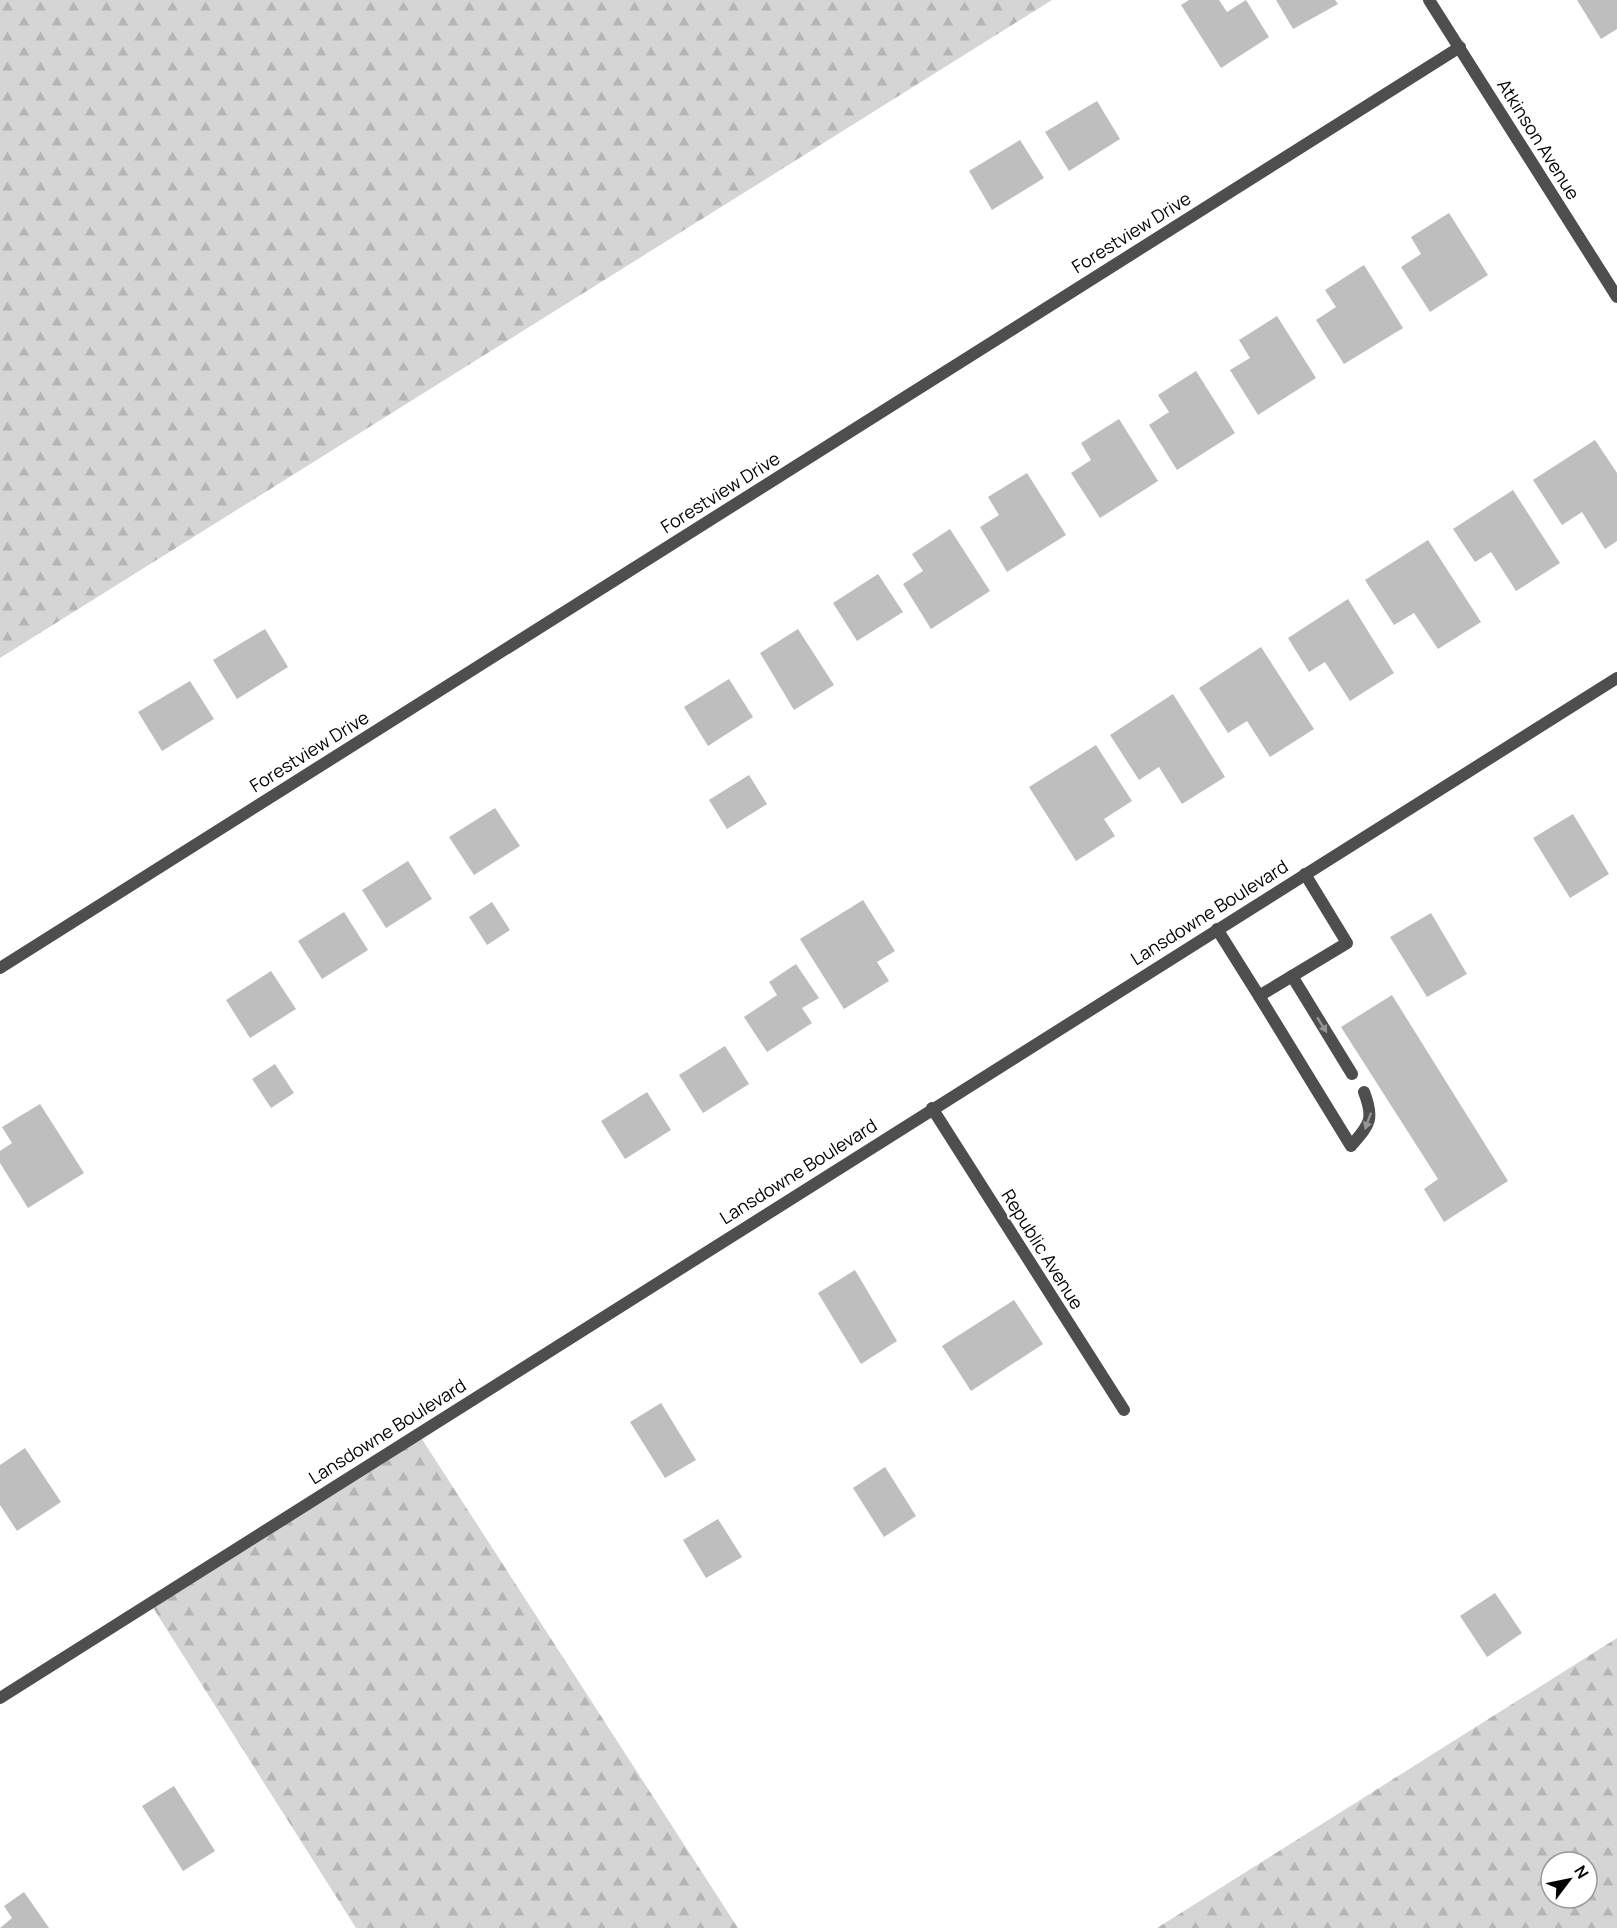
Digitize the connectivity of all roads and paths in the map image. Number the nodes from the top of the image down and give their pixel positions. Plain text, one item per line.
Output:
1 (1429, 0) edge
2 (1460, 47) junction
3 (1617, 297) edge
4 (1617, 678) edge
5 (1305, 874) junction
6 (1217, 929) junction
7 (0, 968) edge
8 (1292, 976) junction
9 (1259, 996) junction
10 (1352, 1074) dead end
11 (1364, 1092) dead end
12 (932, 1108) junction
13 (1124, 1410) dead end
14 (0, 1698) edge

1 - 2 street, Atkinson Avenue
2 - 3 street, Atkinson Avenue
2 - 7 street, Forestview Drive
4 - 5 street, Lansdowne Boulevard
5 - 6 street, Lansdowne Boulevard
5 - 8 street
6 - 9 street
6 - 12 street, Lansdowne Boulevard
8 - 9 street
8 -> 10 street
11 -> 9 street
12 - 13 street, Republic Avenue
12 - 14 street, Lansdowne Boulevard

